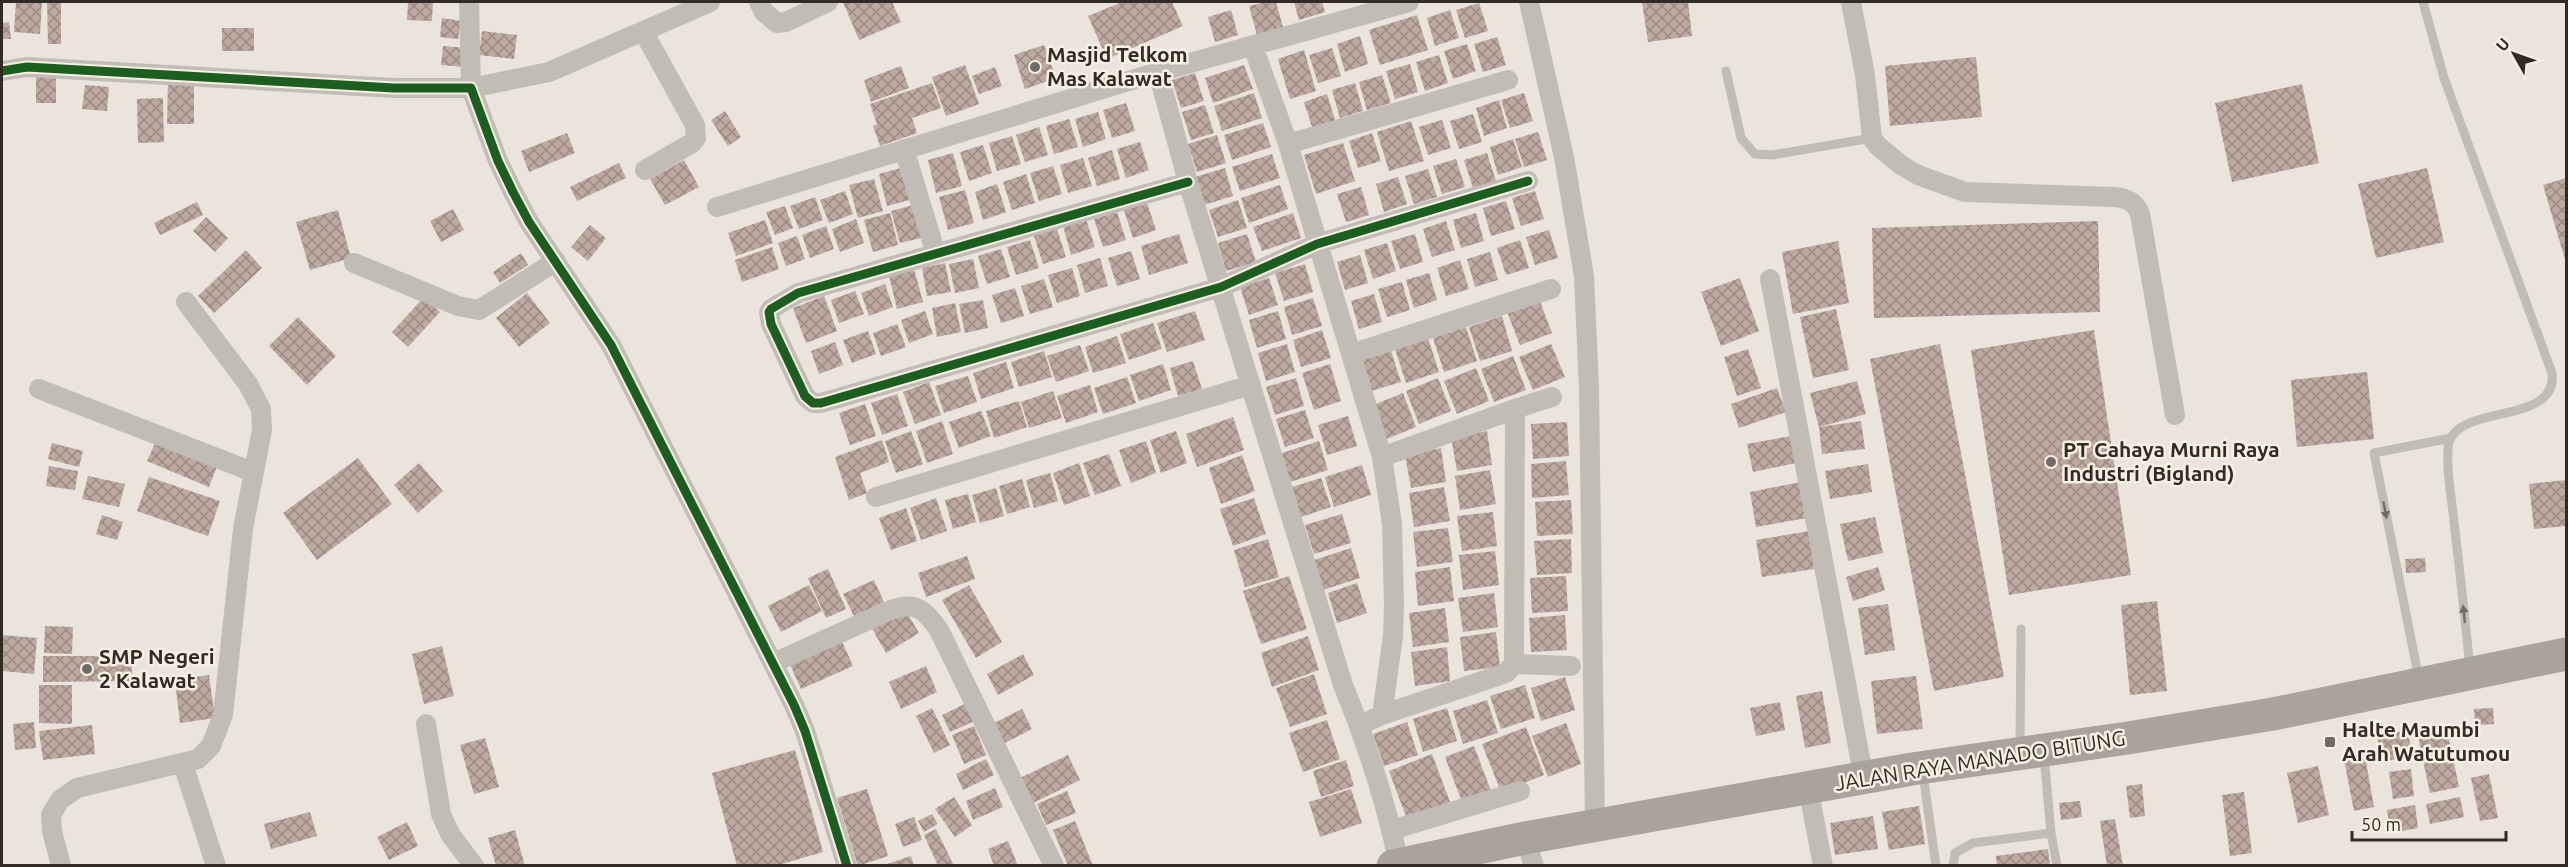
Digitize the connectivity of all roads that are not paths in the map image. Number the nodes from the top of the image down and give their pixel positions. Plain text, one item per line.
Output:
1 (469, 2) edge
2 (710, 2) edge
3 (759, 2) edge
4 (828, 2) edge
5 (1408, 2) edge
6 (1529, 2) edge
7 (1851, 2) edge
8 (2423, 2) edge
9 (643, 31) junction
10 (1253, 46) junction
11 (2, 71) edge
12 (1726, 71) dead end
13 (1158, 72) junction
14 (1508, 80) dead end
15 (471, 88) junction
16 (1872, 138) junction
17 (1288, 144) junction
18 (904, 149) junction
19 (645, 170) dead end
20 (1528, 181) dead end
21 (1188, 182) junction
22 (717, 207) dead end
23 (1317, 244) junction
24 (936, 254) junction
25 (556, 261) junction
26 (354, 263) dead end
27 (1770, 279) dead end
28 (1221, 288) junction
29 (1551, 289) dead end
30 (186, 302) dead end
31 (1351, 354) junction
32 (1251, 385) junction
33 (39, 389) dead end
34 (1552, 397) dead end
35 (1515, 409) junction
36 (2175, 415) dead end
37 (2451, 438) junction
38 (1382, 457) junction
39 (253, 472) junction
40 (876, 497) dead end
41 (2021, 629) dead end
42 (2566, 654) edge
43 (773, 663) junction
44 (1514, 664) junction
45 (1571, 666) dead end
46 (2470, 672) junction
47 (2420, 683) junction
48 (1382, 715) junction
49 (426, 724) dead end
50 (1360, 725) junction
51 (2032, 751) junction
52 (183, 764) junction
53 (1922, 768) junction
54 (1864, 779) junction
55 (1808, 788) junction
56 (1520, 791) dead end
57 (1595, 825) junction
58 (1392, 830) junction
59 (2051, 833) junction
60 (1530, 852) edge
61 (1396, 865) edge
62 (61, 866) edge
63 (216, 866) edge
64 (474, 866) edge
65 (847, 866) edge
66 (1054, 866) edge
67 (1823, 866) edge
68 (1936, 866) edge
69 (1953, 866) edge
70 (2057, 866) edge

1 - 15 street
2 - 9 street
3 - 4 street
5 - 10 street
6 - 57 street
7 - 16 street
8 - 37 lane
9 - 15 street
9 - 19 street
10 - 13 street
10 - 17 street
11 - 15 street
12 - 16 lane
13 - 18 street
13 - 21 street
14 - 17 street
15 - 25 street
16 - 36 street
17 - 23 street
18 - 22 street
18 - 24 street
20 - 23 street
21 - 24 street
21 - 28 street
23 - 28 street
23 - 31 street
24 - 28 street
25 - 26 street
25 - 43 street
27 - 54 street
28 - 32 street
29 - 31 street
30 - 39 street
31 - 38 street
32 - 40 street
32 - 50 street
33 - 39 street
34 - 35 street
35 - 38 street
35 - 44 street
46 -> 37 lane
37 -> 47 lane
38 - 48 street
39 - 52 street
41 - 51 lane
42 - 46 highway, JALAN RAYA MANADO BITUNG
43 - 65 street
43 - 66 street
44 - 45 street
44 - 48 street
46 - 47 highway, JALAN RAYA MANADO BITUNG
47 - 51 highway, JALAN RAYA MANADO BITUNG
48 - 50 street
49 - 64 street
50 - 58 street
51 - 53 highway, JALAN RAYA MANADO BITUNG
51 - 59 lane
52 - 62 street
52 - 63 street
53 - 54 highway, JALAN RAYA MANADO BITUNG
53 - 68 lane
54 - 55 highway, JALAN RAYA MANADO BITUNG
55 - 57 highway, JALAN RAYA MANADO BITUNG
55 - 67 street
56 - 58 street
57 - 60 highway, JALAN RAYA MANADO BITUNG
58 - 61 street
59 - 69 lane
59 - 70 lane
60 - 61 highway, JALAN RAYA MANADO BITUNG

